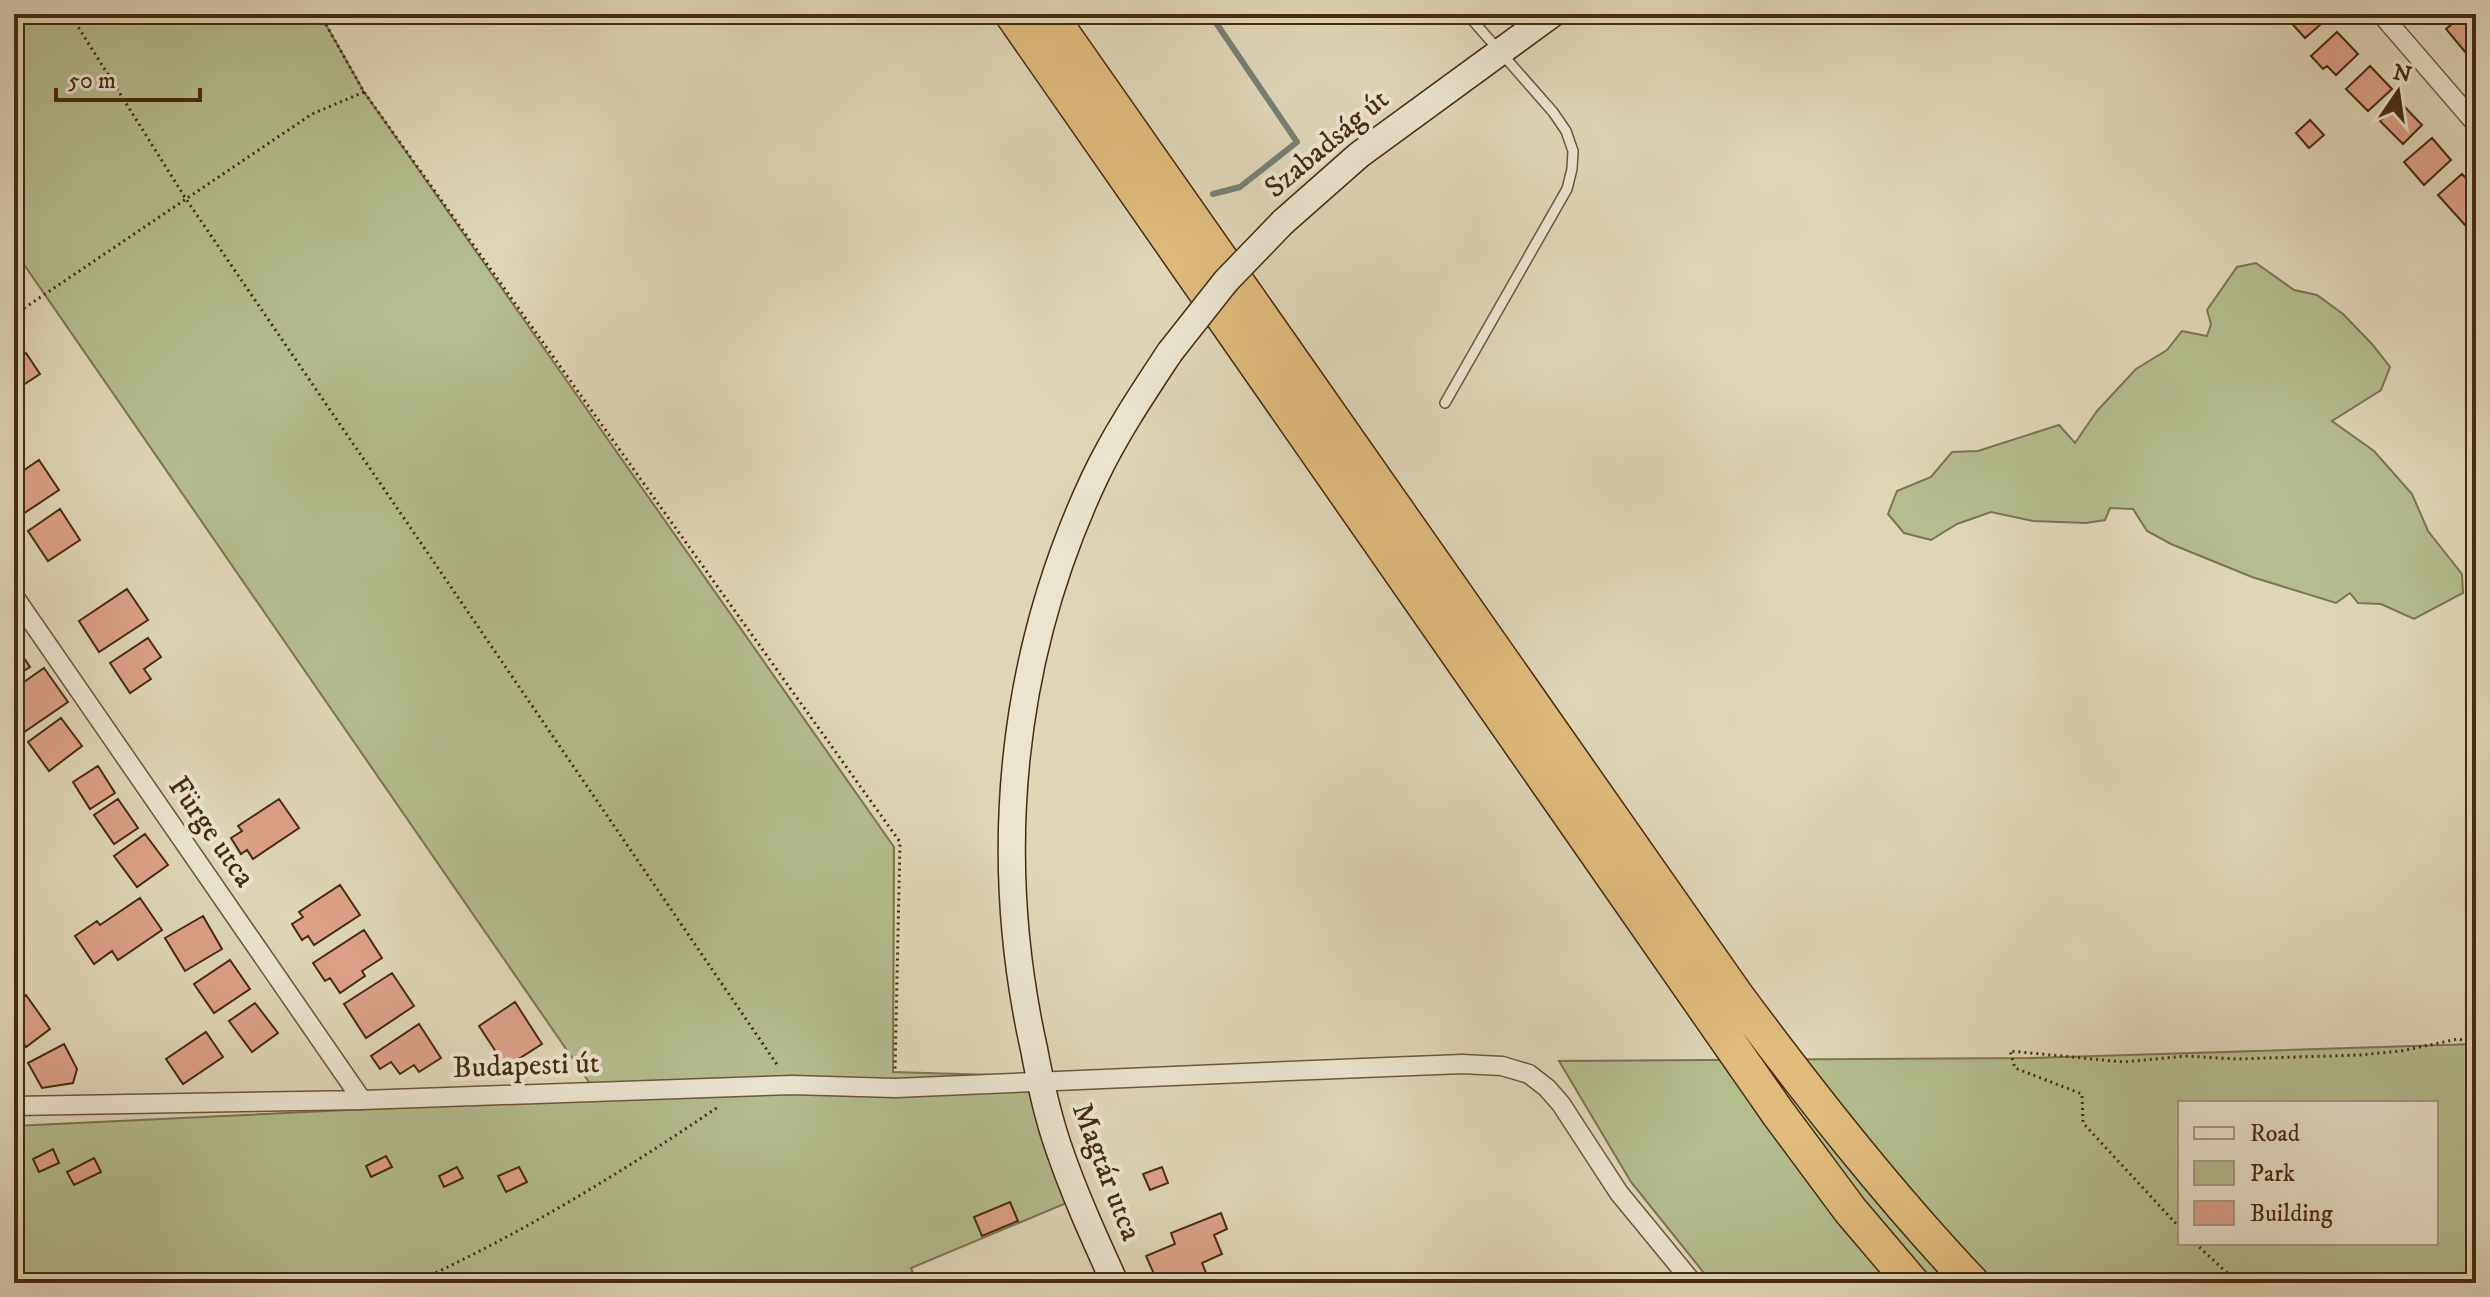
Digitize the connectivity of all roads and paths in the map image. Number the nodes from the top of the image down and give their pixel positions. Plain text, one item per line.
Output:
1 (70, 14) edge
2 (320, 14) edge
3 (1012, 14) edge
4 (1049, 14) edge
5 (1467, 14) edge
6 (1552, 14) edge
7 (2381, 14) edge
8 (1500, 53) junction
9 (364, 92) junction
10 (2476, 124) edge
11 (186, 199) junction
12 (14, 315) edge
13 (1445, 403) dead end
14 (14, 596) edge
15 (2476, 1043) edge
16 (1041, 1082) junction
17 (792, 1085) junction
18 (747, 1087) junction
19 (895, 1088) junction
20 (362, 1100) junction
21 (14, 1106) edge
22 (2178, 1226) edge
23 (2197, 1245) edge
24 (414, 1283) edge
25 (1115, 1283) edge
26 (1693, 1283) edge
27 (1912, 1283) edge
28 (1972, 1283) edge
29 (2238, 1283) edge

1 - 11 path
2 - 9 path
3 - 27 highway
4 - 28 highway
5 - 8 lane
6 - 8 street, Szabadság út
7 - 10 street
8 - 13 lane
8 - 16 street, Szabadság út, bridge
9 - 11 path
9 - 19 path
11 - 12 path
11 - 17 path
14 - 20 street, Fürge utca
15 - 22 path
16 - 19 street, Budapesti út
16 - 25 street, Magtár utca
16 - 26 street, Budapesti út
17 - 18 street, Budapesti út
17 - 19 street, Budapesti út
18 - 20 street, Budapesti út
18 - 24 path
20 - 21 street, Budapesti út
23 - 29 path

